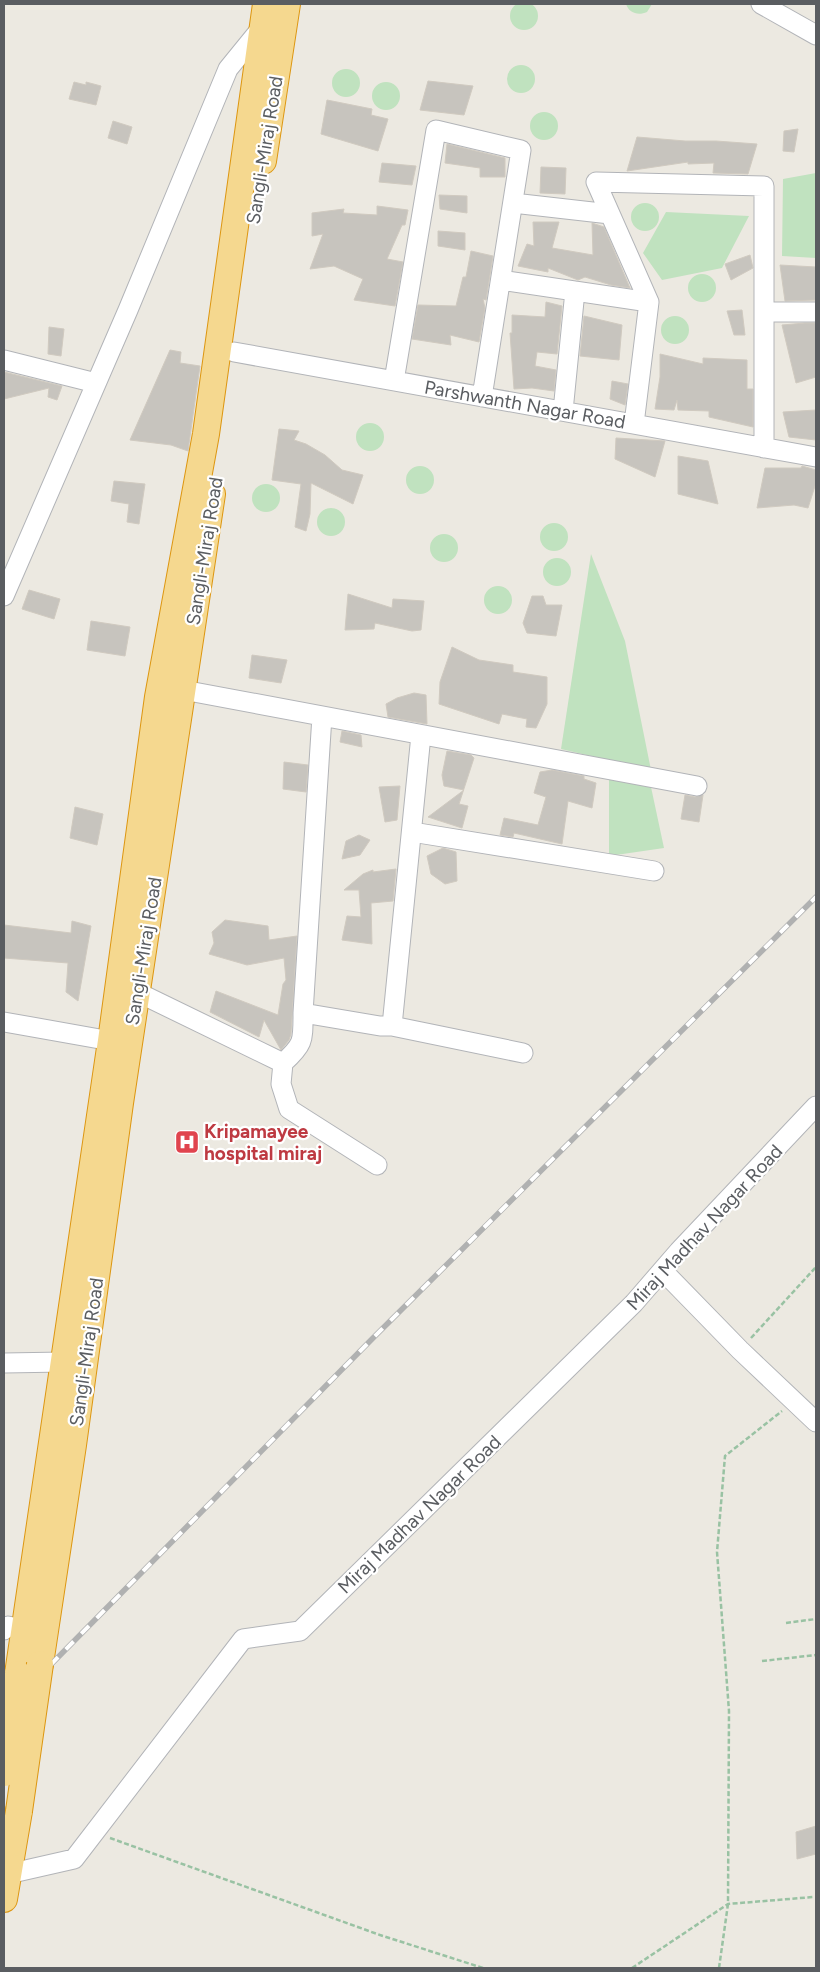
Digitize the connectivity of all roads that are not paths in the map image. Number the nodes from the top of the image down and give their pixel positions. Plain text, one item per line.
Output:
1 (287, 4) edge
2 (761, 4) edge
3 (265, 15) edge
4 (816, 35) edge
5 (513, 203) junction
6 (610, 214) junction
7 (500, 280) junction
8 (575, 291) junction
9 (649, 302) junction
10 (764, 312) junction
11 (816, 312) edge
12 (234, 352) junction
13 (4, 360) edge
14 (394, 381) junction
15 (96, 383) junction
16 (482, 397) junction
17 (563, 411) junction
18 (634, 424) junction
19 (764, 448) junction
20 (816, 457) edge
21 (4, 596) edge
22 (183, 690) junction
23 (322, 716) junction
24 (421, 735) junction
25 (697, 786) dead end
26 (412, 832) junction
27 (654, 871) dead end
28 (137, 992) junction
29 (303, 1013) junction
30 (4, 1022) edge
31 (392, 1026) junction
32 (111, 1041) junction
33 (523, 1053) dead end
34 (282, 1063) junction
35 (816, 1106) edge
36 (377, 1165) dead end
37 (663, 1271) junction
38 (64, 1362) junction
39 (4, 1363) edge
40 (816, 1422) edge
41 (17, 1628) edge
42 (29, 1669) junction
43 (4, 1773) edge
44 (8, 1874) junction
45 (4, 1899) edge

1 - 12 highway, Sangli-Miraj Road
2 - 4 street
3 - 15 street
3 - 32 highway, Sangli-Miraj Road
5 - 6 street
5 - 7 street
5 - 14 street
6 - 9 street
6 - 10 street
7 - 8 street
7 - 16 street
8 - 9 street
8 - 17 street
9 - 18 street
10 - 11 street
10 - 19 street
12 - 14 street, Parshwanth Nagar Road
12 - 22 highway, Sangli-Miraj Road
13 - 15 street
14 - 16 street, Parshwanth Nagar Road
15 - 21 street
16 - 17 street, Parshwanth Nagar Road
17 - 18 street, Parshwanth Nagar Road
18 - 19 street, Parshwanth Nagar Road
19 - 20 street, Parshwanth Nagar Road
22 - 23 street
22 - 28 highway, Sangli-Miraj Road
23 - 24 street
23 - 29 street
24 - 25 street
24 - 26 street
26 - 27 street
26 - 31 street
28 - 34 street
28 - 41 highway, Sangli-Miraj Road
29 - 31 street
29 - 34 street
30 - 32 street
31 - 33 street
32 - 38 highway, Sangli-Miraj Road
34 - 36 street
35 - 37 street, Miraj Madhav Nagar Road
37 - 40 street
37 - 44 street, Miraj Madhav Nagar Road
38 - 39 street
38 - 41 highway, Sangli-Miraj Road
41 - 42 highway, Sangli-Miraj Road
42 - 43 highway, Sangli-Miraj Road, bridge
42 - 44 highway, Sangli-Miraj Road, bridge
44 - 45 highway, Sangli-Miraj Road

